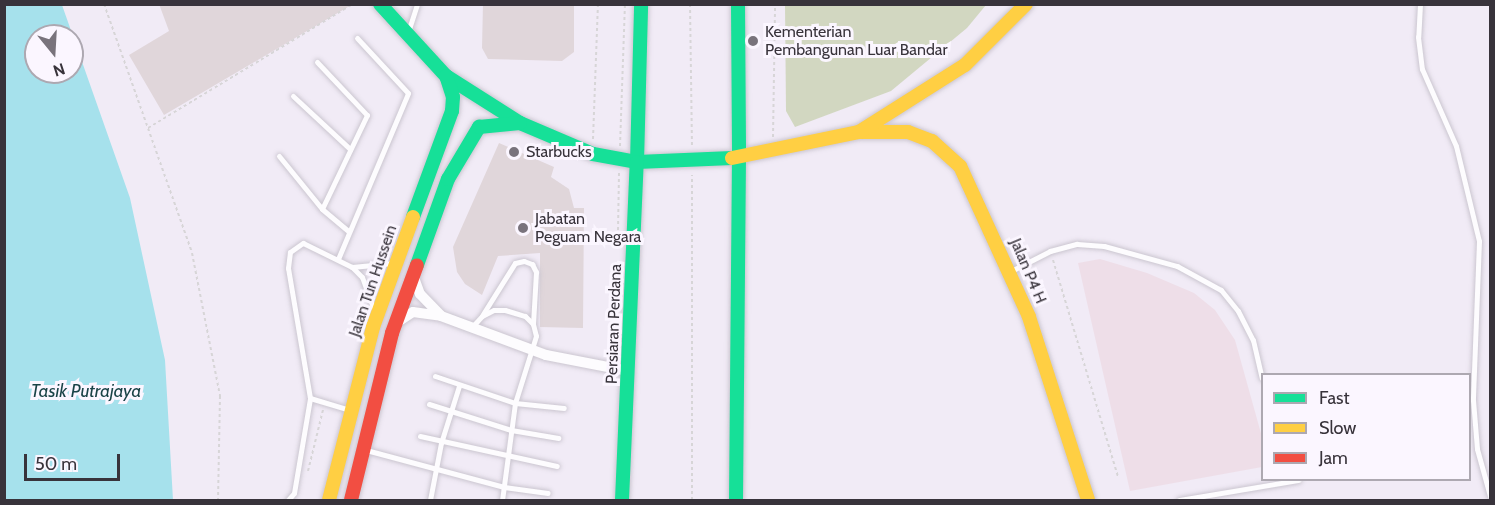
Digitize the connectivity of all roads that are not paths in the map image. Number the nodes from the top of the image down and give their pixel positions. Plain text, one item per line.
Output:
1 (380, 4) edge
2 (417, 4) edge
3 (641, 4) edge
4 (738, 4) edge
5 (1026, 4) edge
6 (1420, 4) edge
7 (406, 36) junction
8 (357, 38) dead end
9 (317, 62) dead end
10 (446, 76) junction
11 (293, 96) dead end
12 (520, 123) junction
13 (859, 132) junction
14 (350, 149) junction
15 (279, 156) dead end
16 (740, 158) junction
17 (637, 162) junction
18 (322, 209) junction
19 (349, 232) junction
20 (338, 259) junction
21 (394, 263) junction
22 (352, 267) junction
23 (1011, 271) junction
24 (413, 275) junction
25 (377, 316) junction
26 (441, 316) junction
27 (482, 316) junction
28 (396, 323) junction
29 (533, 324) junction
30 (471, 328) junction
31 (534, 350) junction
32 (628, 371) junction
33 (1262, 373) edge
34 (435, 376) dead end
35 (459, 386) junction
36 (310, 398) junction
37 (515, 403) junction
38 (429, 404) dead end
39 (564, 408) dead end
40 (351, 411) junction
41 (452, 411) junction
42 (1473, 426) edge
43 (511, 430) junction
44 (420, 436) dead end
45 (558, 438) dead end
46 (441, 443) junction
47 (364, 449) junction
48 (506, 457) junction
49 (557, 466) dead end
50 (434, 470) junction
51 (1288, 481) edge
52 (504, 487) junction
53 (548, 493) dead end
54 (1491, 496) edge
55 (288, 501) edge
56 (328, 501) edge
57 (351, 501) edge
58 (430, 501) edge
59 (502, 501) edge
60 (622, 501) edge
61 (736, 501) edge
62 (1088, 501) edge
63 (1179, 501) edge

1 - 7 main road
2 - 7 lane
3 - 17 main road, Persiaran Perdana
4 - 16 main road
5 - 13 main road
6 - 42 lane
7 - 10 main road
8 - 19 lane
9 - 14 lane
10 - 12 main road
10 - 21 main road, Jalan Tun Hussein
11 - 14 lane
12 - 17 main road
12 - 24 main road
13 - 16 main road
13 - 23 main road, Jalan P4 H
14 - 18 lane
15 - 18 lane
16 - 17 main road
16 - 61 main road
17 - 32 main road, Persiaran Perdana
18 - 19 lane
19 - 20 lane
20 - 22 lane
20 - 36 lane
21 - 22 lane
21 - 25 main road, Jalan Tun Hussein
22 - 25 lane
23 - 33 lane
23 - 62 main road, Jalan P4 H
24 - 26 street
24 - 28 main road
25 - 40 main road, Jalan Tun Hussein
26 - 28 street
26 - 30 street
27 - 29 lane
27 - 29 lane
27 - 30 lane
28 - 47 main road
29 - 31 lane
30 - 31 street
31 - 32 street
31 - 37 lane
32 - 60 main road, Persiaran Perdana
34 - 35 lane
35 - 37 lane
35 - 41 lane
36 - 40 lane
36 - 55 lane
37 - 39 lane
37 - 43 lane
38 - 41 lane
40 - 56 main road, Jalan Tun Hussein
41 - 43 lane
41 - 46 lane
42 - 54 lane
43 - 45 lane
43 - 48 lane
44 - 46 lane
46 - 48 lane
46 - 50 lane
47 - 50 lane
47 - 57 main road
48 - 49 lane
48 - 52 lane
50 - 52 lane
50 - 58 lane
51 - 63 lane
52 - 53 lane
52 - 59 lane

